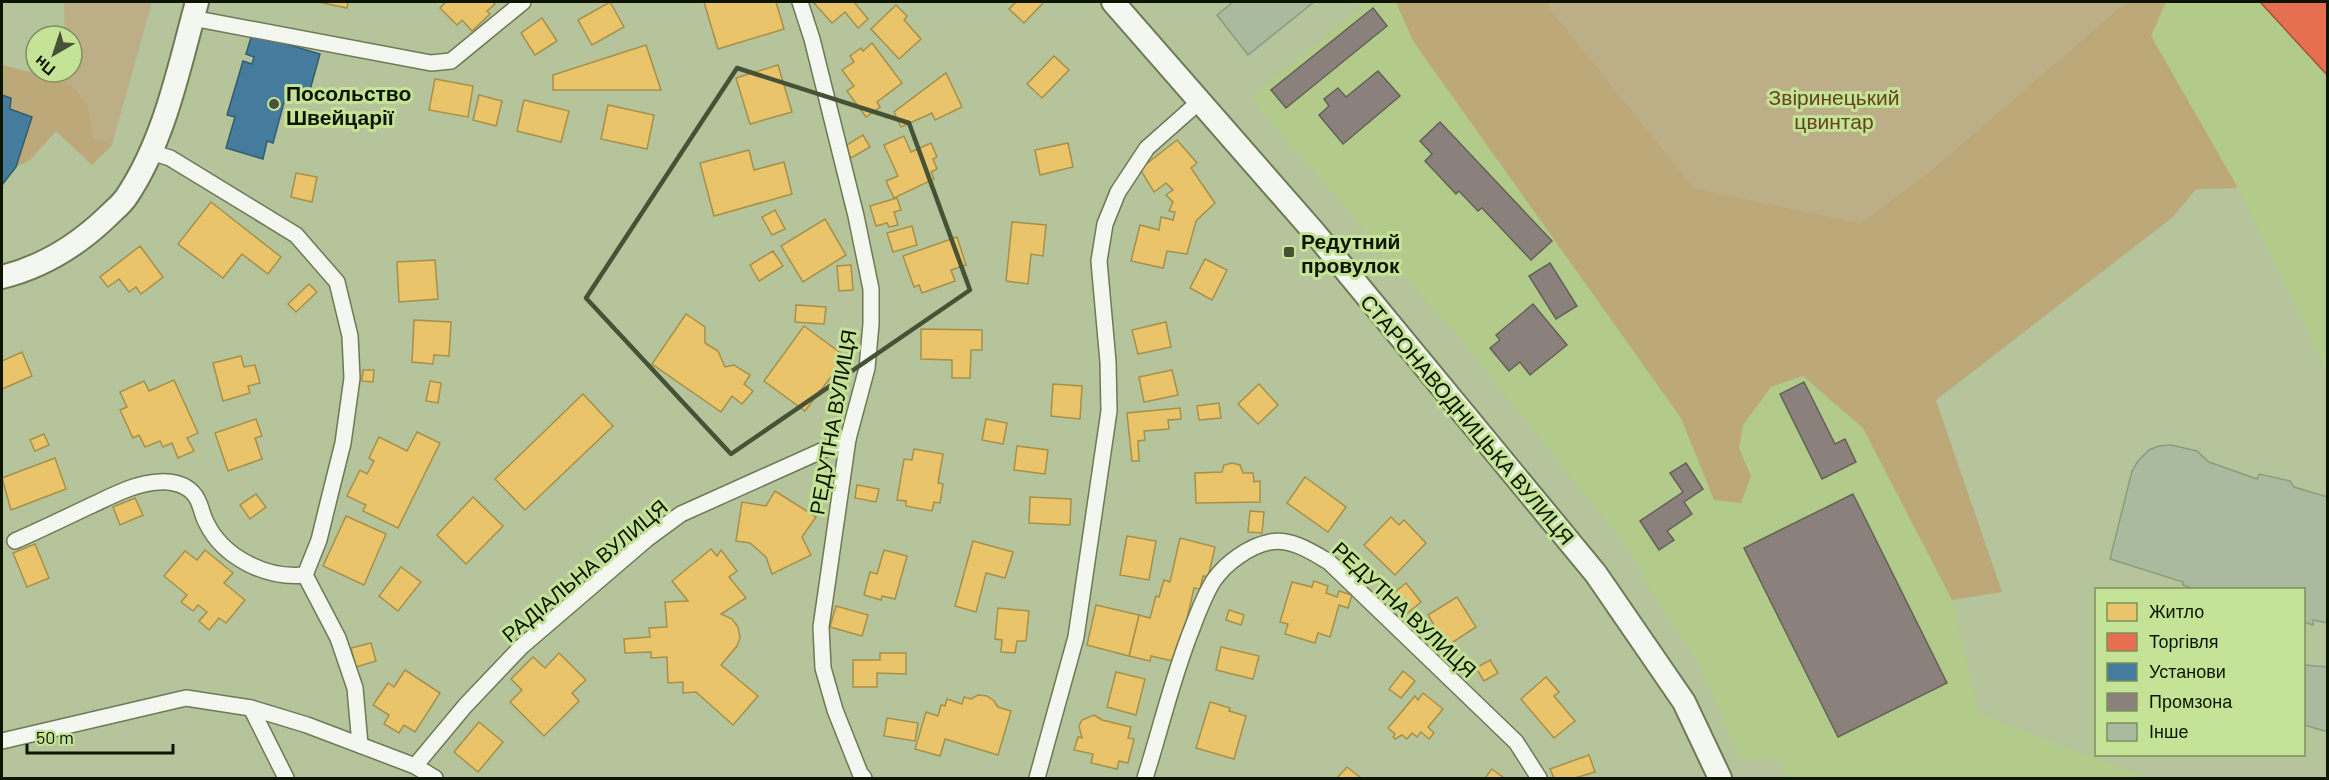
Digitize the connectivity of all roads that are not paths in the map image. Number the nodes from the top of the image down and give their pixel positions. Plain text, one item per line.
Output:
1 (523, 2) edge
2 (800, 2) edge
3 (1113, 2) edge
4 (194, 10) edge
5 (1200, 101) junction
6 (151, 152) junction
7 (2, 278) edge
8 (848, 439) junction
9 (15, 541) dead end
10 (305, 575) junction
11 (251, 708) junction
12 (2, 741) edge
13 (360, 745) junction
14 (415, 766) junction
15 (286, 778) edge
16 (435, 778) edge
17 (864, 778) edge
18 (1037, 778) edge
19 (1145, 778) edge
20 (1539, 778) edge
21 (1720, 778) edge

1 - 4 street
2 - 8 street, РЕДУТНА ВУЛИЦЯ
3 - 5 main road, СТАРОНАВОДНИЦЬКА ВУЛИЦЯ
4 - 6 main road
5 - 18 street
5 - 21 main road, СТАРОНАВОДНИЦЬКА ВУЛИЦЯ
6 - 7 main road
6 - 10 street
8 - 14 street, РАДІАЛЬНА ВУЛИЦЯ
8 - 17 street, РЕДУТНА ВУЛИЦЯ
9 - 10 street
10 - 13 street
11 - 12 street
11 - 13 street
11 - 15 street
13 - 14 street
14 - 16 street
19 - 20 street, РЕДУТНА ВУЛИЦЯ

